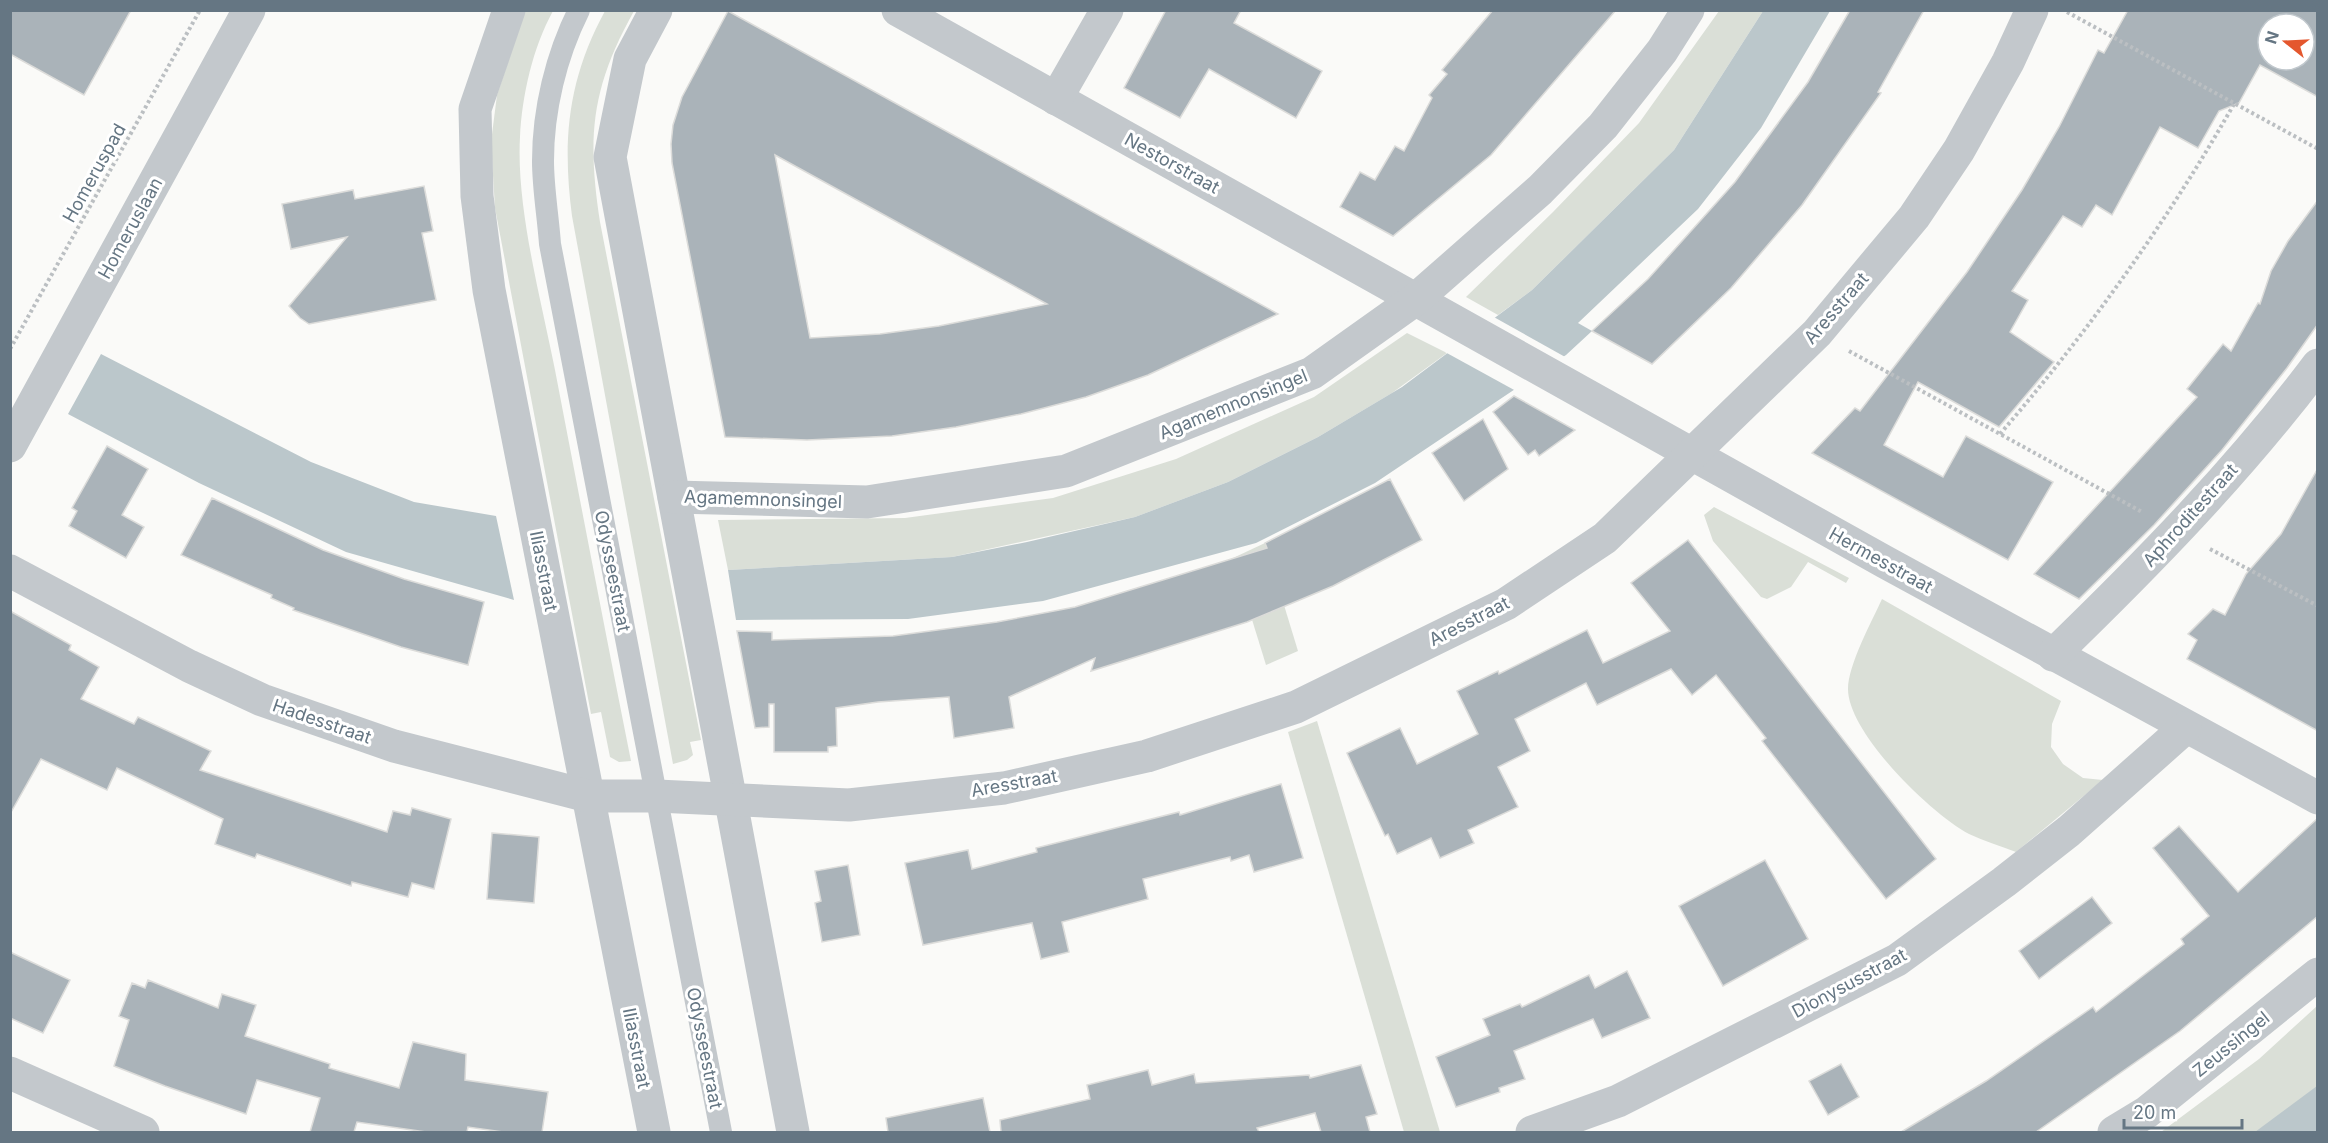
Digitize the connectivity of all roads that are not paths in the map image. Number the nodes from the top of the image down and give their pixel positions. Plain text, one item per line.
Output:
1 (249, 10) edge
2 (509, 10) edge
3 (579, 10) edge
4 (656, 10) edge
5 (898, 10) edge
6 (1107, 10) edge
7 (1688, 10) edge
8 (2032, 10) edge
9 (1056, 99) junction
10 (1416, 299) junction
11 (1446, 316) joint
12 (2318, 365) edge
13 (10, 446) edge
14 (1693, 454) junction
15 (674, 497) junction
16 (10, 571) edge
17 (2053, 655) junction
18 (2185, 728) junction
19 (588, 796) junction
20 (657, 796) junction
21 (2318, 798) edge
22 (730, 800) junction
23 (2318, 974) edge
24 (10, 1073) edge
25 (143, 1132) edge
26 (654, 1132) edge
27 (721, 1132) edge
28 (793, 1132) edge
29 (1532, 1132) edge
30 (2114, 1132) edge

1 - 13 street, Homeruslaan
2 - 19 street, Iliasstraat
3 - 20 lane, Odysseestraat
4 - 15 street
5 - 9 street, Nestorstraat
6 - 9 street
7 - 10 street, Agamemnonsingel
8 - 14 street, Aresstraat
9 - 10 street, Nestorstraat
10 - 11 street, Nestorstraat
10 - 15 street, Agamemnonsingel
11 - 14 street, Hermesstraat
12 - 17 street, Aphroditestraat
14 - 17 street, Hermesstraat
14 - 22 street, Aresstraat
15 - 22 street
16 - 19 street, Hadesstraat
17 - 18 street, Hermesstraat
18 - 21 street, Hermesstraat
18 - 29 street, Dionysusstraat
19 - 20 street, Hadesstraat
19 - 26 street, Iliasstraat
20 - 22 street, Aresstraat
20 - 27 lane, Odysseestraat
22 - 28 street
23 - 30 street, Zeussingel
24 - 25 street

